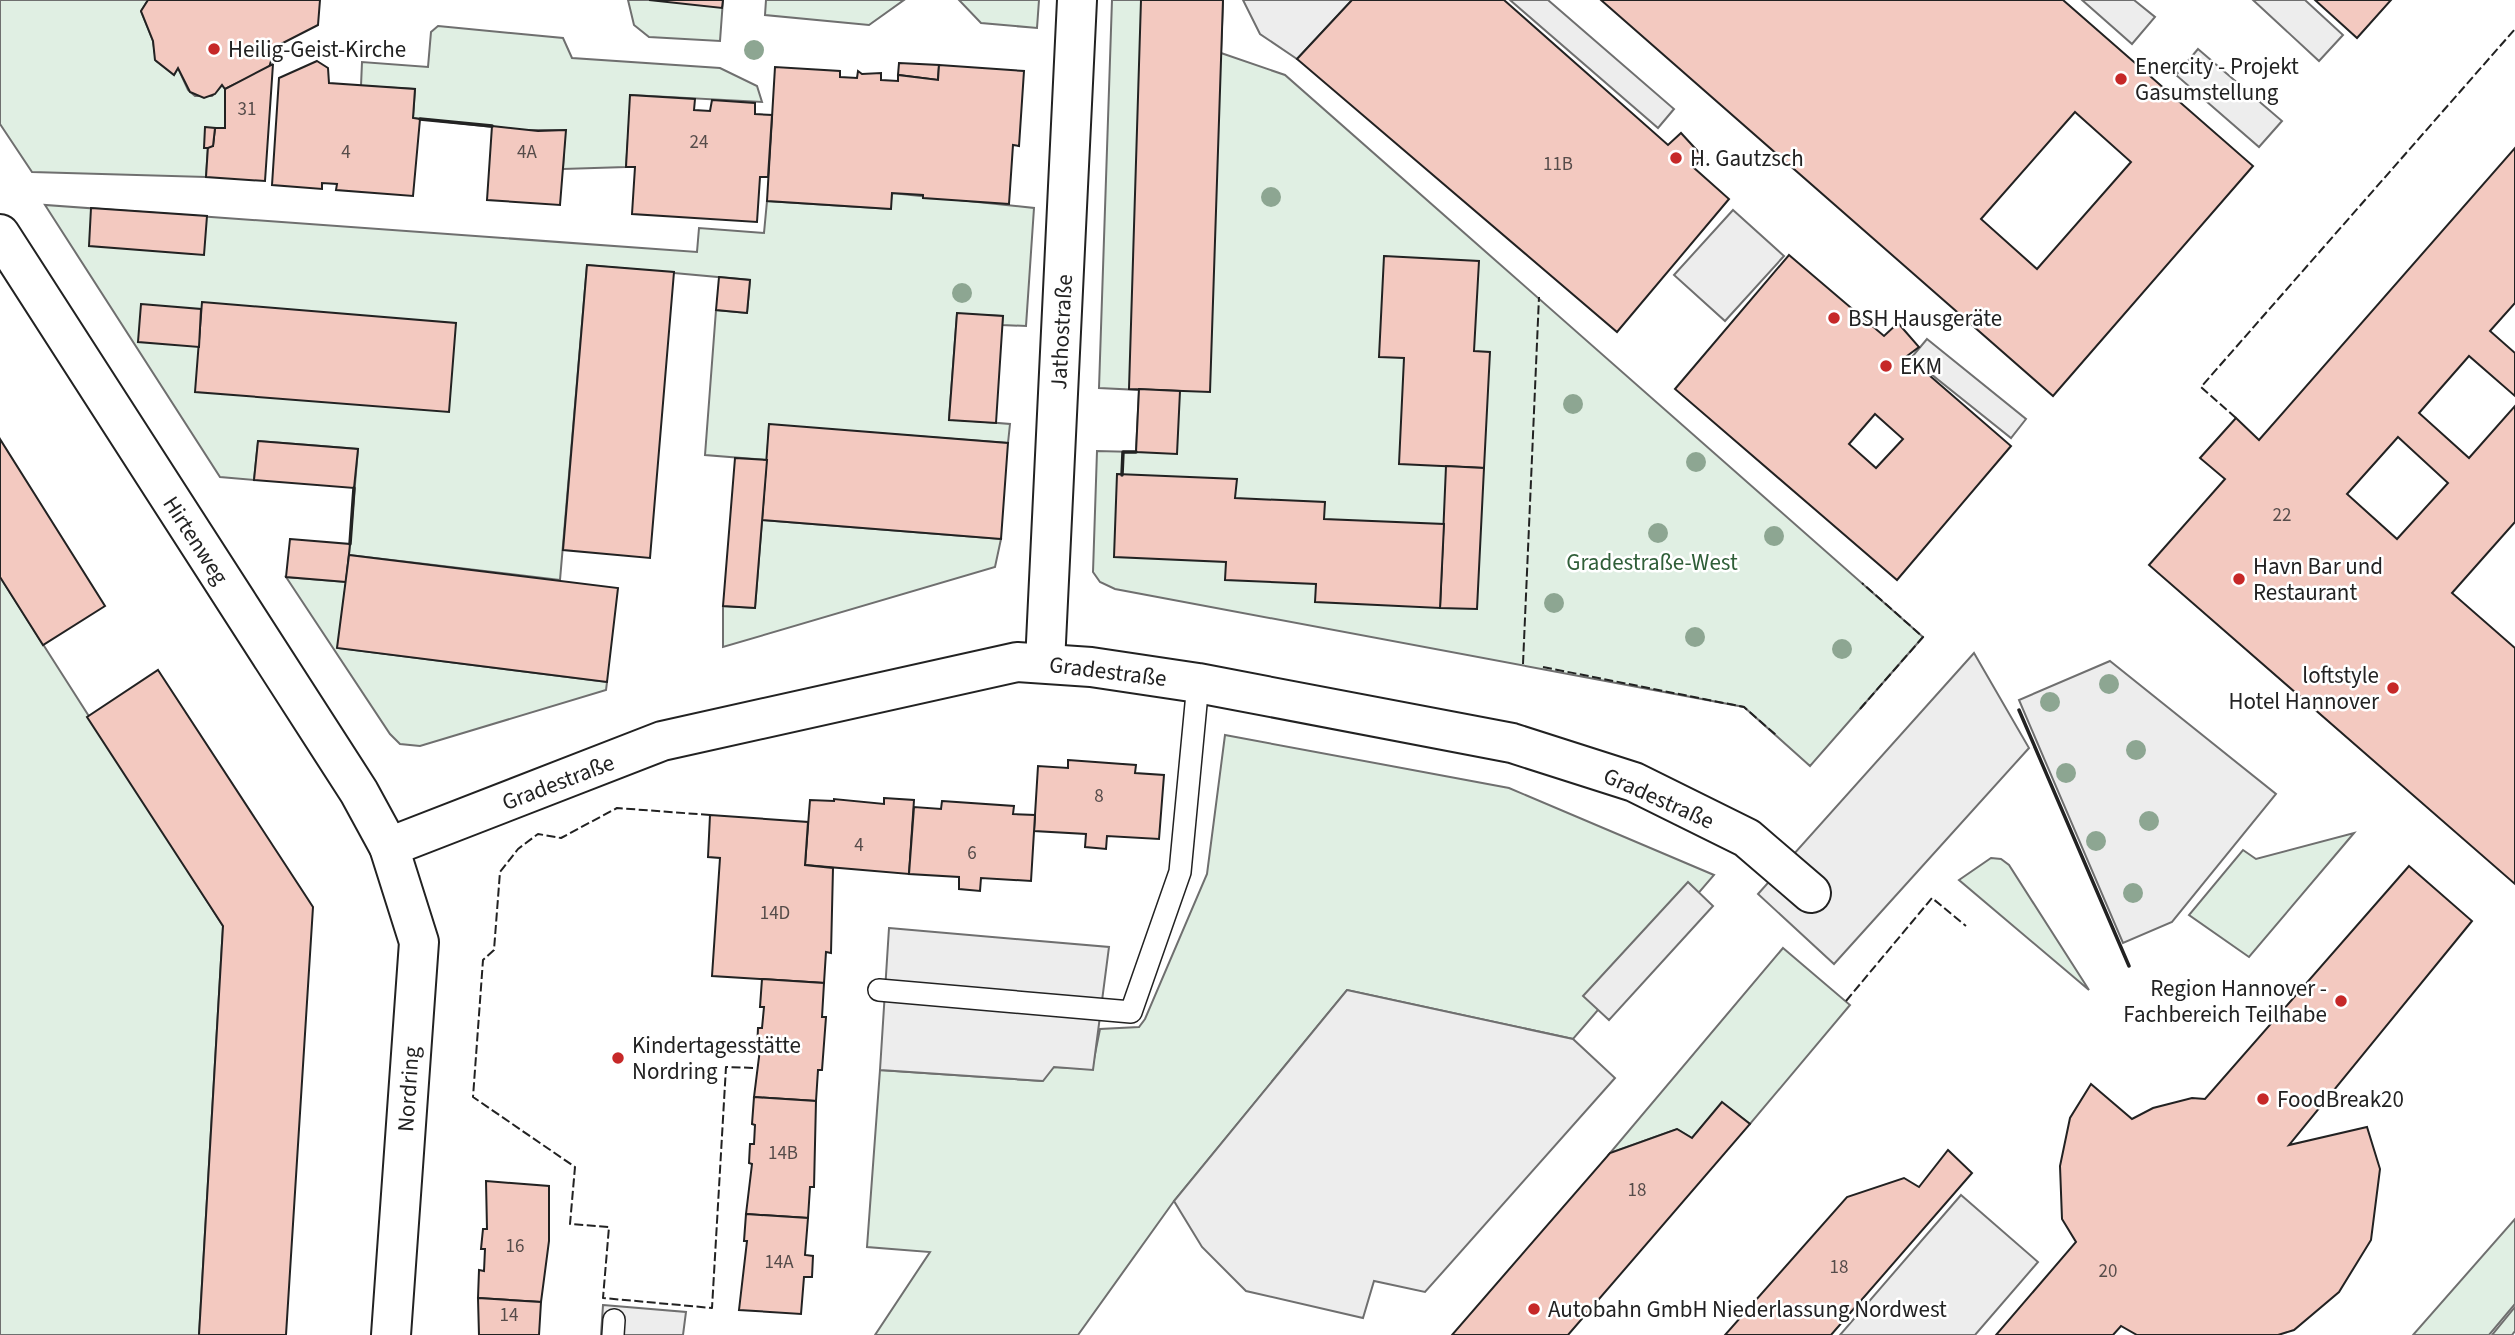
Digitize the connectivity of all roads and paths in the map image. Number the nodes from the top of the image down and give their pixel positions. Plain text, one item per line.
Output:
1 (1077, 0) edge
2 (0, 234) edge
3 (1045, 663) junction
4 (1198, 683) junction
5 (389, 847) junction
6 (1811, 893) dead end
7 (879, 990) dead end
8 (391, 1335) edge

1 - 3 street, Jathostraße
2 - 5 street, Hirtenweg
3 - 4 street, Gradestraße
3 - 5 street, Gradestraße
4 - 6 street, Gradestraße
4 - 7 lane
5 - 8 street, Nordring

